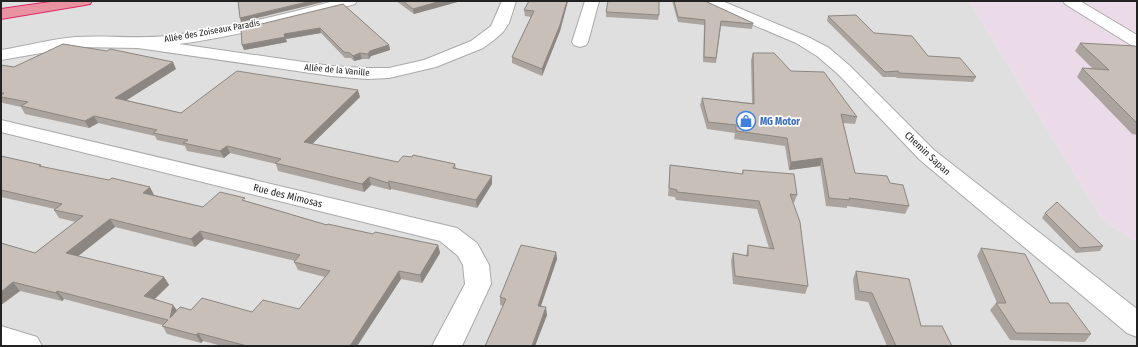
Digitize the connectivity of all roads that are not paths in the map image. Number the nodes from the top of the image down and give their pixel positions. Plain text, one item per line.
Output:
1 (13, 1) edge
2 (85, 1) edge
3 (350, 1) edge
4 (509, 1) edge
5 (592, 1) edge
6 (709, 1) edge
7 (1070, 1) edge
8 (1, 3) edge
9 (1, 14) edge
10 (580, 42) dead end
11 (1137, 42) edge
12 (138, 43) junction
13 (1, 55) edge
14 (1, 126) edge
15 (1137, 325) edge
16 (1, 338) edge
17 (27, 346) edge
18 (447, 346) edge

1 - 8 highway
2 - 9 highway
3 - 12 street, Allée des Zoiseaux Paradis
4 - 12 street, Allée de la Vanille
5 - 10 street
6 - 15 street, Chemin Sapan
7 - 11 street
12 - 13 street, Allée des Zoiseaux Paradis
14 - 18 street, Rue des Mimosas
16 - 17 street

